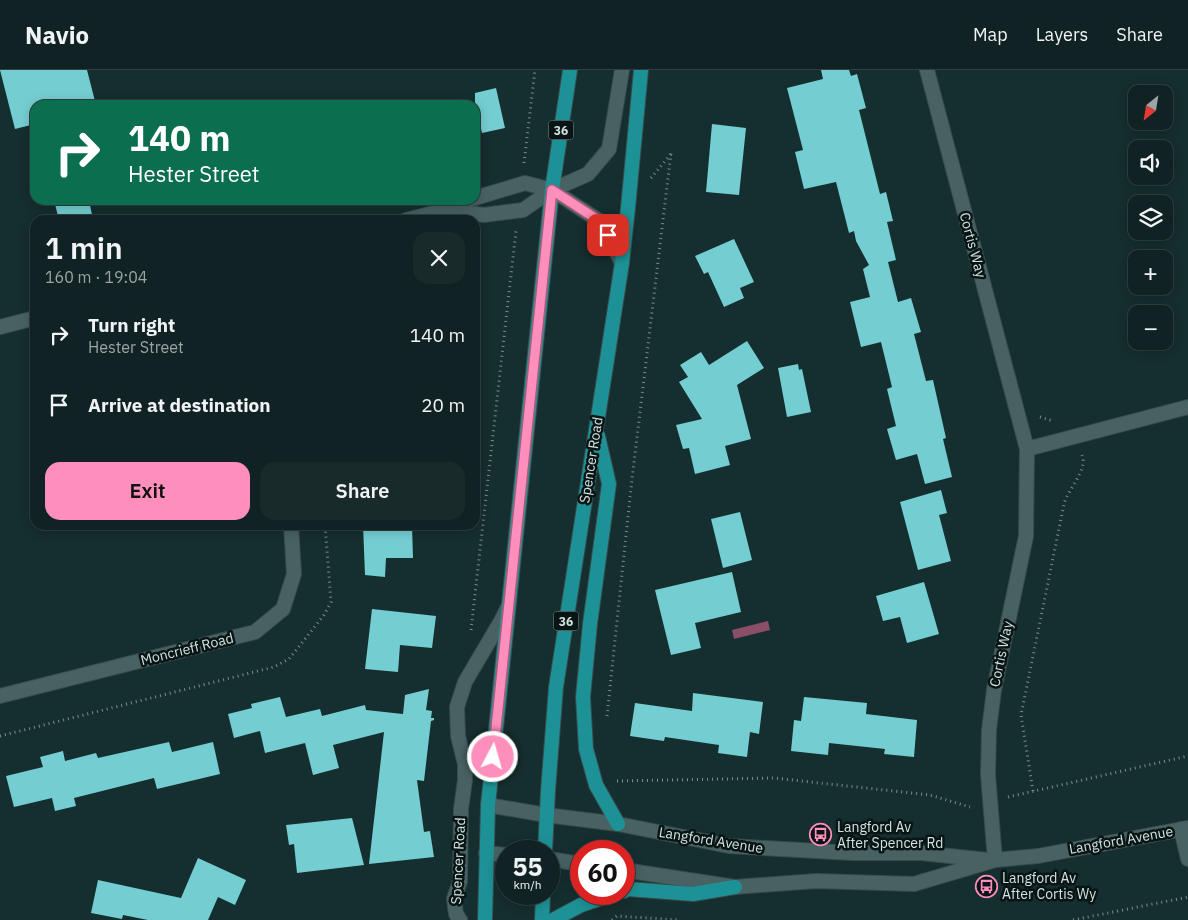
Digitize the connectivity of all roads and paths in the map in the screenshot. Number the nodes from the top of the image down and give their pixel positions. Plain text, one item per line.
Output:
1 (535, 70) edge
2 (570, 70) edge
3 (622, 70) edge
4 (641, 70) edge
5 (927, 70) edge
6 (671, 153) dead end
7 (522, 184) junction
8 (552, 190) junction
9 (480, 197) edge
10 (457, 205) edge
11 (445, 210) junction
12 (519, 211) junction
13 (426, 215) edge
14 (622, 263) junction
15 (30, 319) edge
16 (0, 327) edge
17 (1188, 407) edge
18 (596, 428) junction
19 (1027, 449) junction
20 (291, 530) edge
21 (509, 604) junction
22 (471, 633) dead end
23 (0, 696) edge
24 (606, 722) dead end
25 (1188, 756) edge
26 (608, 781) dead end
27 (1005, 798) dead end
28 (488, 805) junction
29 (970, 807) dead end
30 (546, 815) junction
31 (618, 824) junction
32 (1185, 828) edge
33 (545, 840) edge
34 (486, 853) junction
35 (495, 854) edge
36 (1188, 859) edge
37 (995, 860) junction
38 (635, 872) edge
39 (735, 887) junction
40 (635, 890) edge
41 (1188, 897) edge
42 (543, 905) edge
43 (579, 905) edge
44 (460, 920) edge
45 (485, 920) edge
46 (542, 920) edge
47 (553, 920) edge
48 (612, 920) edge
49 (679, 920) edge
50 (1073, 920) edge

1 - 7 path
2 - 8 main road, Spencer Road / 36
3 - 8 street
4 - 14 main road, Spencer Road / 36
5 - 19 street, Cortis Way
6 - 24 path
7 - 8 street
7 - 9 street
8 - 12 street
8 - 14 street
8 - 21 main road, Spencer Road / 36
10 - 11 street
11 - 12 street
11 - 13 street
12 - 22 path
14 - 18 main road, Spencer Road / 36
15 - 16 street
17 - 19 street
18 - 30 main road, Spencer Road / 36
18 - 31 main road
19 - 37 street, Cortis Way
20 - 23 street, Moncrieff Road
21 - 28 main road, Spencer Road / 36
21 - 44 street, Spencer Road
25 - 27 path
26 - 29 path
28 - 30 street, Langford Avenue
28 - 34 main road, Spencer Road / 36
30 - 31 street, Langford Avenue
30 - 33 main road, Spencer Road / 36
31 - 37 street, Langford Avenue
32 - 36 street
32 - 37 street, Langford Avenue
34 - 35 street
34 - 45 main road, Spencer Road / 36
37 - 39 street, Langford Avenue
38 - 39 street, Langford Avenue
39 - 40 main road
41 - 50 path
42 - 46 main road
43 - 47 main road
48 - 49 path

